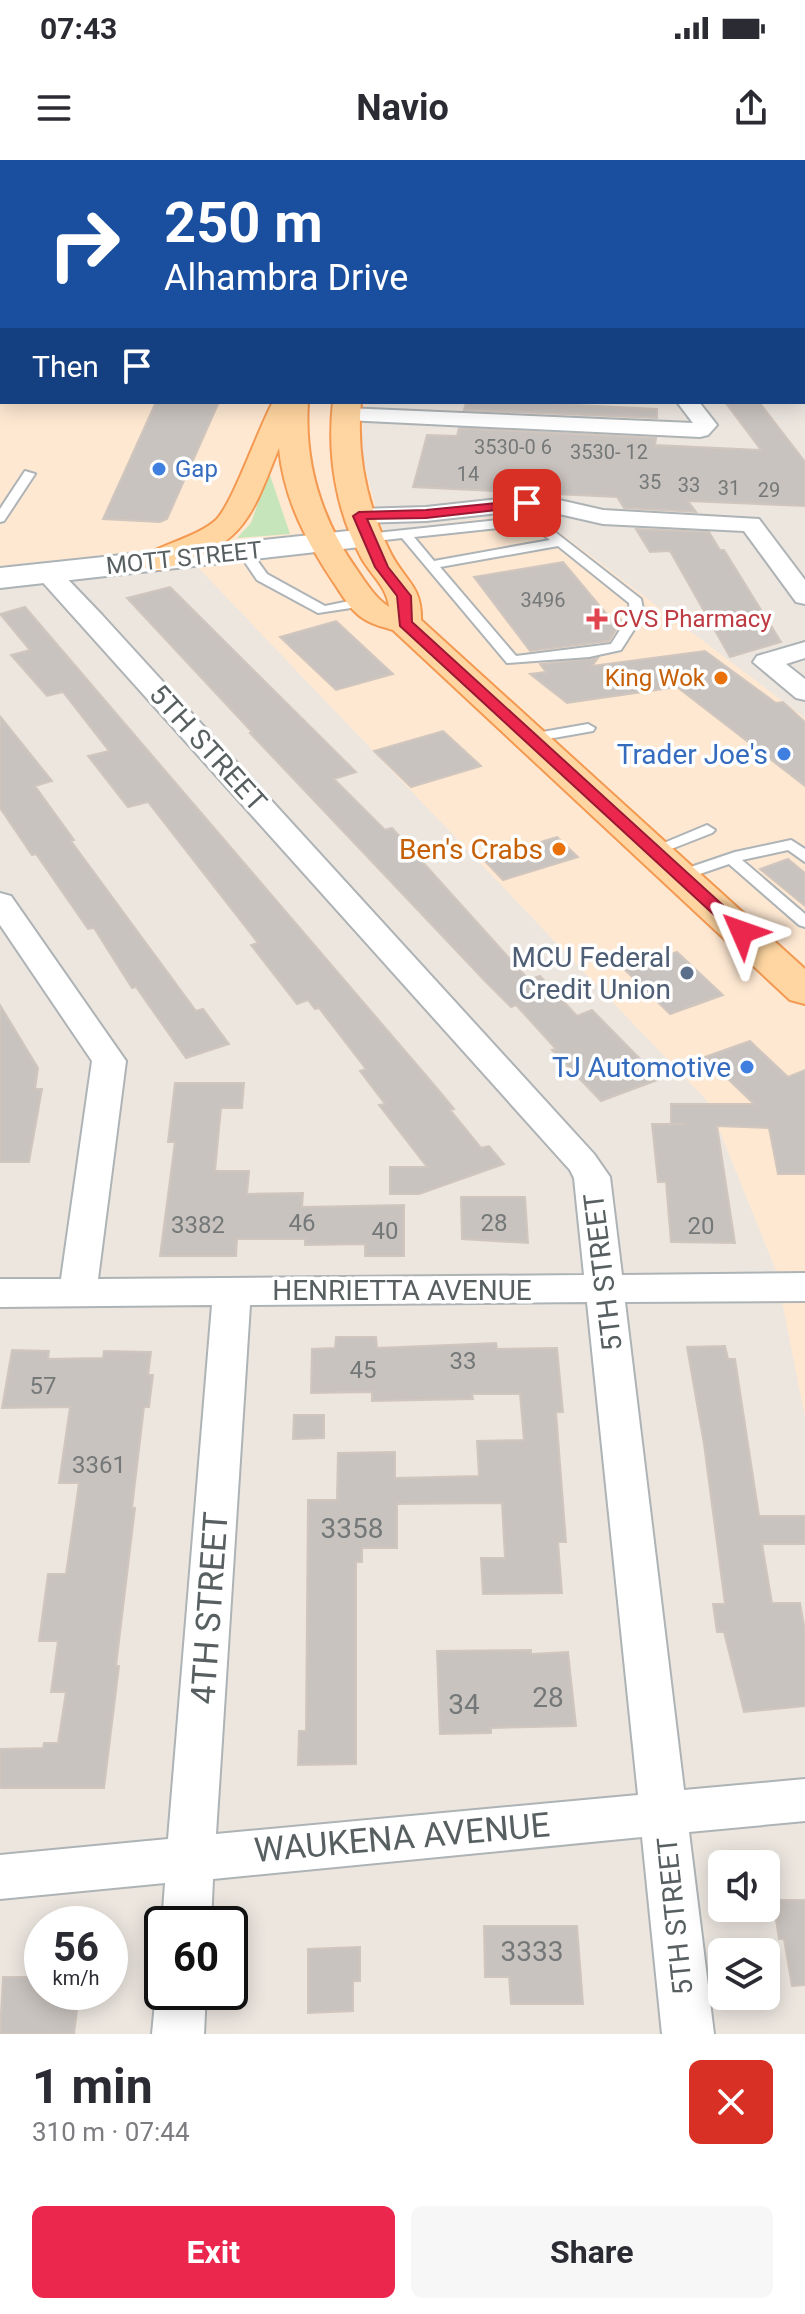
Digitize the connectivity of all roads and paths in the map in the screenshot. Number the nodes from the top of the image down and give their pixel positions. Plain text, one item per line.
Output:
1 (286, 404) edge
2 (294, 404) edge
3 (690, 404) edge
4 (346, 408) edge
5 (29, 474) dead end
6 (0, 518) edge
7 (363, 527) junction
8 (405, 534) junction
9 (561, 542) junction
10 (322, 543) junction
11 (244, 552) junction
12 (156, 561) junction
13 (431, 565) junction
14 (47, 572) junction
15 (0, 578) edge
16 (805, 597) edge
17 (364, 602) junction
18 (405, 623) junction
19 (805, 650) edge
20 (805, 692) edge
21 (588, 728) dead end
22 (531, 738) junction
23 (707, 830) dead end
24 (805, 857) edge
25 (731, 858) junction
26 (668, 863) junction
27 (0, 902) edge
28 (805, 922) edge
29 (800, 981) edge
30 (805, 1287) edge
31 (606, 1289) junction
32 (232, 1291) junction
33 (78, 1292) junction
34 (0, 1293) edge
35 (805, 1800) edge
36 (663, 1812) junction
37 (191, 1858) junction
38 (0, 1877) edge
39 (187, 1906) edge
40 (180, 2010) edge
41 (178, 2034) edge
42 (688, 2034) edge

1 - 12 main road
2 - 10 main road
3 - 4 street
4 - 7 main road
5 - 6 lane
7 - 8 lane
7 - 10 main road, MOTT STREET
7 - 16 street
7 - 18 main road
8 - 9 lane
8 - 13 lane
9 - 13 lane
9 - 13 lane
10 - 11 main road, MOTT STREET
10 - 17 main road
11 - 12 main road, MOTT STREET
11 - 17 lane
12 - 14 main road, MOTT STREET
14 - 15 main road, MOTT STREET
14 - 31 street, 5TH STREET
17 - 18 main road
18 - 22 main road
19 - 20 street
21 - 22 lane
22 - 26 main road
23 - 26 lane
24 - 25 lane
25 - 26 lane
25 - 28 lane
26 - 29 main road
27 - 33 street
30 - 31 street, HENRIETTA AVENUE
31 - 32 street, HENRIETTA AVENUE
31 - 36 street, 5TH STREET
32 - 33 street, HENRIETTA AVENUE
32 - 37 street, 4TH STREET
33 - 34 street, HENRIETTA AVENUE
35 - 36 street, WAUKENA AVENUE
36 - 37 street, WAUKENA AVENUE
36 - 42 street, 5TH STREET
37 - 38 street, WAUKENA AVENUE
37 - 39 street, 4TH STREET
40 - 41 street

